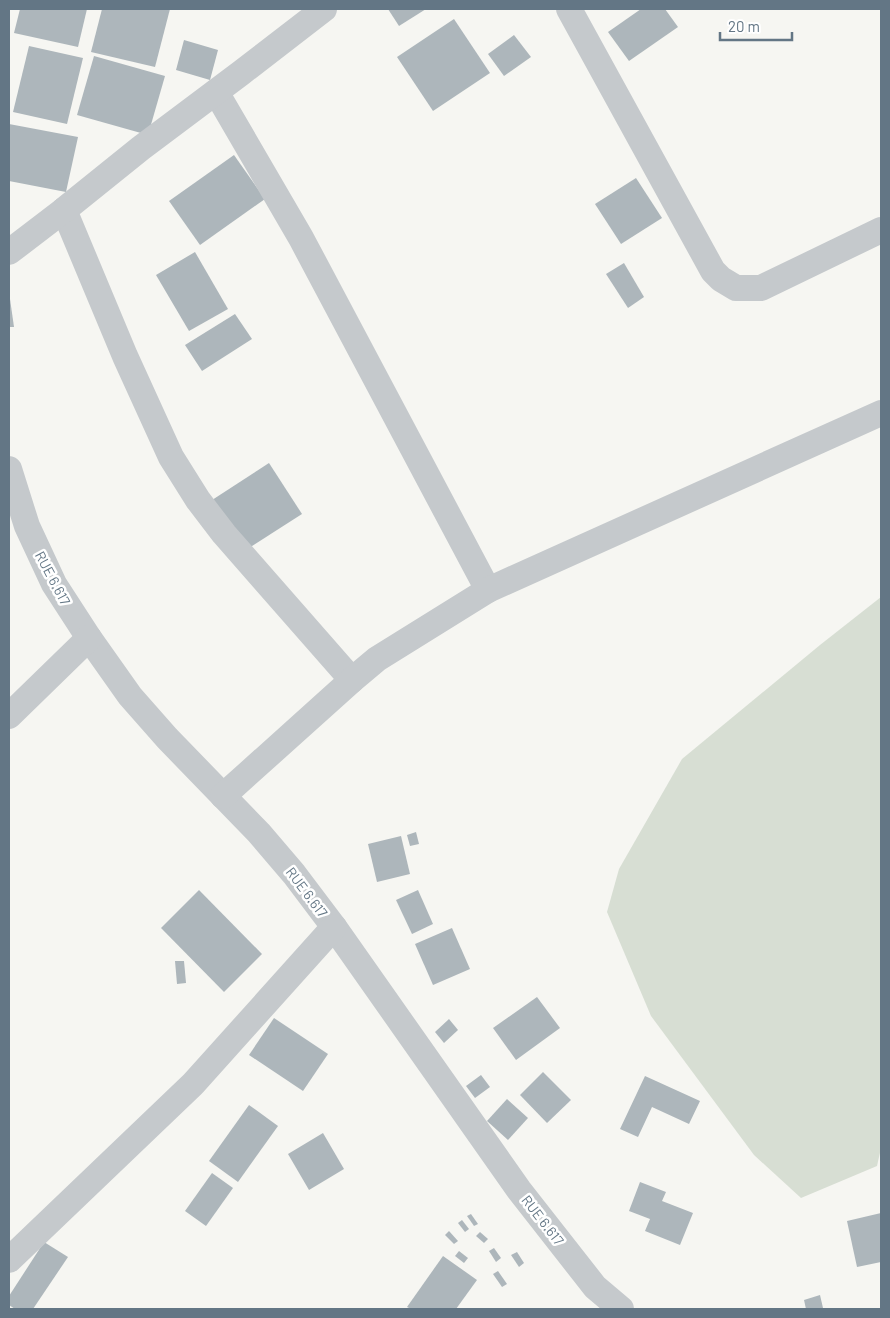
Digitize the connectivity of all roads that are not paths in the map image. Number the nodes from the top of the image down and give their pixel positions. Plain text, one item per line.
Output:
1 (324, 9) edge
2 (569, 9) edge
3 (216, 92) junction
4 (64, 210) junction
5 (881, 230) edge
6 (9, 252) edge
7 (881, 413) edge
8 (9, 468) edge
9 (488, 590) junction
10 (89, 638) junction
11 (352, 680) junction
12 (9, 716) edge
13 (224, 796) junction
14 (334, 927) junction
15 (9, 1260) edge
16 (621, 1309) edge

1 - 3 street
2 - 5 street
3 - 4 street
3 - 9 street
4 - 6 street
4 - 11 street
7 - 9 street
8 - 10 street, RUE 6.617
9 - 11 street
10 - 12 street
10 - 13 street, RUE 6.617
11 - 13 street
13 - 14 street, RUE 6.617
14 - 15 street
14 - 16 street, RUE 6.617

